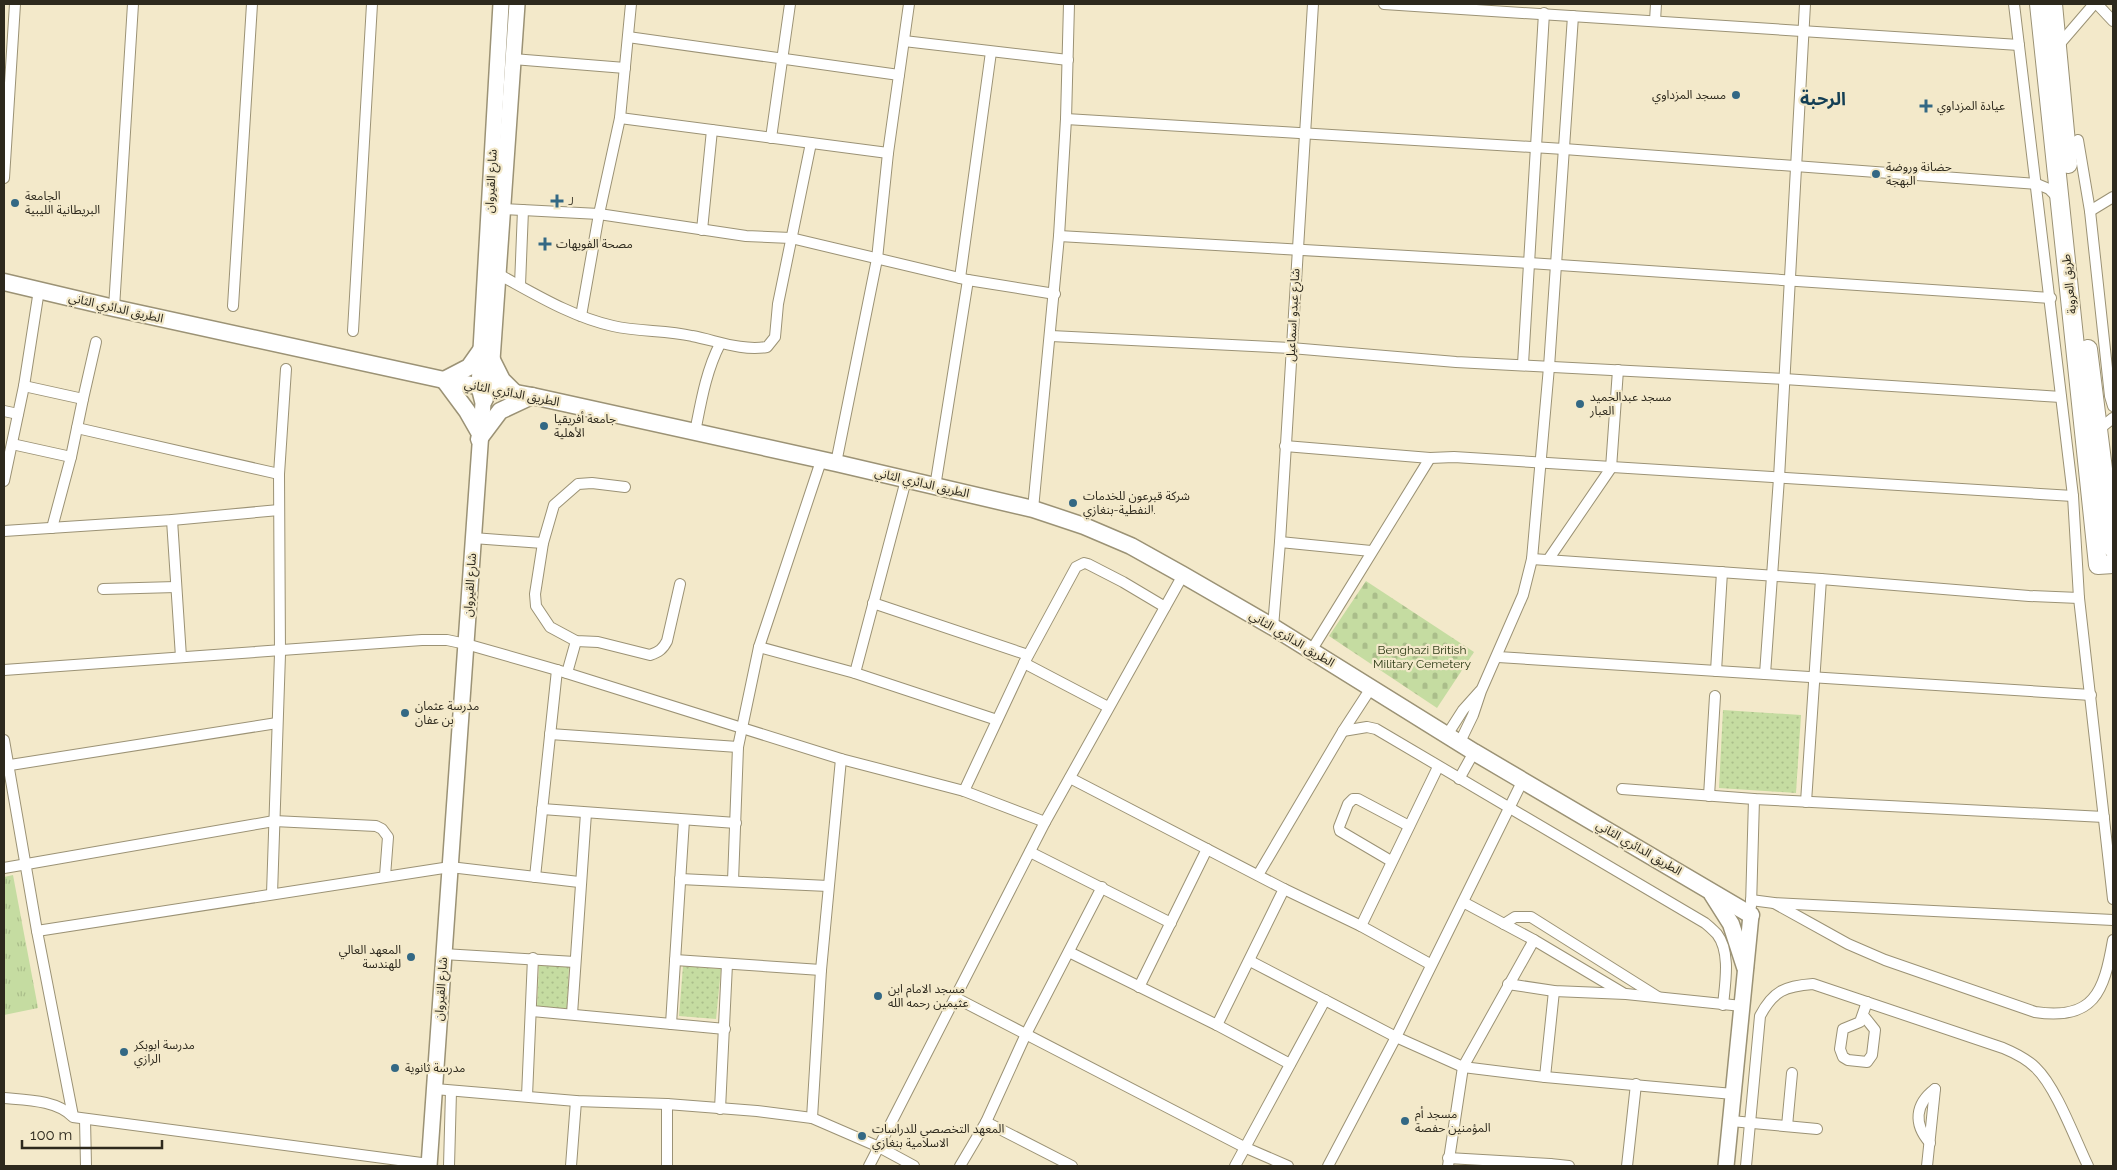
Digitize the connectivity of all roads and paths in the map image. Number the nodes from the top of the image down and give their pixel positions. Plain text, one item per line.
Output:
1 (14, 4) edge
2 (133, 4) edge
3 (252, 4) edge
4 (372, 4) edge
5 (501, 4) edge
6 (517, 4) edge
7 (631, 4) edge
8 (790, 4) edge
9 (909, 4) edge
10 (1069, 4) edge
11 (1313, 4) edge
12 (1384, 4) edge
13 (1656, 4) edge
14 (1805, 4) edge
15 (2014, 4) edge
16 (2039, 4) edge
17 (2053, 4) edge
18 (2096, 4) edge
19 (1464, 6) edge
20 (1544, 13) junction
21 (1573, 16) junction
22 (1655, 21) junction
23 (2113, 21) edge
24 (1802, 30) junction
25 (628, 36) junction
26 (904, 41) junction
27 (2019, 45) junction
28 (2057, 47) junction
29 (991, 52) junction
30 (781, 58) junction
31 (513, 59) junction
32 (1068, 60) junction
33 (625, 68) junction
34 (899, 75) junction
35 (620, 118) junction
36 (1066, 119) junction
37 (712, 130) junction
38 (1305, 132) junction
39 (771, 138) junction
40 (2078, 140) dead end
41 (811, 143) junction
42 (1536, 147) junction
43 (1564, 149) junction
44 (888, 153) junction
45 (1796, 165) junction
46 (4, 178) edge
47 (2037, 184) junction
48 (2113, 197) edge
49 (2060, 201) junction
50 (503, 209) junction
51 (523, 210) junction
52 (2090, 211) junction
53 (599, 214) junction
54 (702, 230) junction
55 (1059, 236) junction
56 (791, 238) junction
57 (1297, 251) junction
58 (877, 259) junction
59 (1529, 263) junction
60 (1555, 266) junction
61 (498, 274) junction
62 (964, 279) junction
63 (1789, 280) junction
64 (4, 282) edge
65 (520, 286) junction
66 (39, 290) junction
67 (1055, 294) junction
68 (2051, 298) junction
69 (233, 306) dead end
70 (114, 308) junction
71 (581, 316) junction
72 (353, 331) dead end
73 (1051, 336) junction
74 (96, 342) dead end
75 (720, 344) junction
76 (1291, 348) junction
77 (487, 355) junction
78 (1523, 364) junction
79 (1549, 366) junction
80 (286, 369) dead end
81 (1618, 370) junction
82 (1784, 379) junction
83 (444, 380) junction
84 (24, 386) junction
85 (484, 393) junction
86 (514, 393) junction
87 (532, 396) junction
88 (2061, 397) junction
89 (83, 399) junction
90 (2113, 406) edge
91 (4, 411) edge
92 (18, 414) junction
93 (2113, 418) edge
94 (77, 428) junction
95 (2098, 430) junction
96 (696, 432) junction
97 (479, 436) junction
98 (12, 444) junction
99 (1286, 446) junction
100 (71, 457) junction
101 (1430, 458) junction
102 (828, 462) junction
103 (1541, 463) junction
104 (1611, 468) junction
105 (279, 474) junction
106 (1779, 478) junction
107 (906, 480) junction
108 (4, 481) edge
109 (625, 487) dead end
110 (935, 487) junction
111 (2073, 496) junction
112 (1034, 509) junction
113 (279, 510) junction
114 (172, 520) junction
115 (52, 528) junction
116 (4, 531) edge
117 (473, 538) junction
118 (1280, 542) junction
119 (543, 543) junction
120 (2113, 549) edge
121 (1371, 551) junction
122 (1532, 559) junction
123 (1548, 560) junction
124 (2105, 565) edge
125 (1722, 572) junction
126 (1183, 575) junction
127 (1771, 576) junction
128 (1821, 579) junction
129 (680, 584) dead end
130 (176, 587) junction
131 (103, 589) dead end
132 (2079, 598) junction
133 (873, 603) junction
134 (1165, 608) junction
135 (1273, 627) junction
136 (576, 641) junction
137 (466, 644) junction
138 (759, 647) junction
139 (280, 650) junction
140 (1311, 651) junction
141 (181, 657) junction
142 (1498, 657) junction
143 (1026, 659) junction
144 (4, 670) edge
145 (562, 671) junction
146 (1716, 671) junction
147 (855, 673) junction
148 (1765, 674) junction
149 (1814, 678) junction
150 (1371, 688) junction
151 (1481, 691) junction
152 (2091, 695) junction
153 (1715, 696) dead end
154 (1108, 707) junction
155 (996, 720) junction
156 (277, 723) junction
157 (741, 729) junction
158 (1343, 731) junction
159 (550, 734) junction
160 (1453, 739) junction
161 (4, 740) edge
162 (738, 747) junction
163 (1474, 752) junction
164 (841, 759) junction
165 (6, 766) edge
166 (1438, 767) junction
167 (1070, 778) junction
168 (1459, 778) junction
169 (1523, 780) junction
170 (1622, 789) dead end
171 (964, 791) junction
172 (1709, 796) junction
173 (1754, 799) junction
174 (1806, 802) junction
175 (1510, 807) junction
176 (542, 809) junction
177 (586, 813) junction
178 (2104, 817) junction
179 (684, 820) junction
180 (274, 821) junction
181 (1045, 822) junction
182 (736, 823) junction
183 (1409, 826) junction
184 (1207, 849) junction
185 (1030, 852) junction
186 (1391, 861) junction
187 (26, 864) junction
188 (450, 867) junction
189 (4, 868) edge
190 (1258, 875) junction
191 (385, 876) junction
192 (535, 877) junction
193 (680, 879) junction
194 (734, 881) junction
195 (580, 882) junction
196 (828, 886) junction
197 (1102, 887) junction
198 (1284, 889) junction
199 (1710, 890) junction
200 (272, 894) junction
201 (2113, 899) edge
202 (1463, 902) junction
203 (1774, 903) junction
204 (1751, 907) junction
205 (2113, 920) edge
206 (1171, 923) junction
207 (1504, 924) junction
208 (1361, 926) junction
209 (37, 931) junction
210 (1534, 940) junction
211 (2113, 940) edge
212 (1069, 952) junction
213 (443, 954) junction
214 (533, 958) junction
215 (675, 960) junction
216 (1250, 961) junction
217 (575, 962) junction
218 (727, 964) junction
219 (1430, 964) junction
220 (1745, 967) junction
221 (821, 970) junction
222 (1508, 984) junction
223 (1139, 987) junction
224 (1554, 991) junction
225 (1626, 994) junction
226 (956, 998) junction
227 (1660, 998) junction
228 (1325, 1000) junction
229 (1867, 1002) junction
230 (1723, 1005) junction
231 (1742, 1006) junction
232 (532, 1011) junction
233 (572, 1014) junction
234 (1863, 1015) junction
235 (671, 1024) junction
236 (1217, 1025) junction
237 (725, 1029) junction
238 (1026, 1034) junction
239 (1396, 1037) junction
240 (1290, 1064) junction
241 (1463, 1068) junction
242 (1792, 1073) dead end
243 (1545, 1077) junction
244 (1636, 1084) junction
245 (434, 1090) junction
246 (452, 1091) junction
247 (1733, 1094) junction
248 (527, 1096) junction
249 (4, 1098) edge
250 (576, 1101) junction
251 (667, 1104) junction
252 (720, 1109) junction
253 (73, 1118) junction
254 (812, 1118) junction
255 (85, 1119) junction
256 (1731, 1121) junction
257 (986, 1122) junction
258 (1750, 1122) junction
259 (1787, 1126) junction
260 (1817, 1129) dead end
261 (1930, 1143) dead end
262 (880, 1147) junction
263 (1244, 1147) junction
264 (1053, 1156) junction
265 (1448, 1162) edge
266 (429, 1165) edge
267 (1550, 1165) edge
268 (86, 1166) edge
269 (449, 1166) edge
270 (571, 1166) edge
271 (667, 1166) edge
272 (868, 1166) edge
273 (914, 1166) edge
274 (960, 1166) edge
275 (1049, 1166) edge
276 (1072, 1166) edge
277 (1235, 1166) edge
278 (1288, 1166) edge
279 (1328, 1166) edge
280 (1569, 1166) edge
281 (1627, 1166) edge
282 (1726, 1166) edge
283 (1746, 1166) edge
284 (1927, 1166) edge
285 (2088, 1166) edge

1 - 46 street
2 - 70 street
3 - 69 street
4 - 72 street
5 - 77 main road, شارع القيروان
6 - 31 main road
7 - 25 street
8 - 30 street
9 - 26 street
10 - 32 street
11 - 38 street, شارع عبدو اسماعيل
12 - 19 street
13 - 22 street
14 - 24 street
15 - 27 street
16 - 49 highway, طريق العروبة
17 - 28 highway, طريق العروبة
18 - 23 street
18 - 28 street
19 - 20 street
20 - 21 street
20 - 42 street
21 - 22 street
21 - 43 street
22 - 24 street
24 - 27 street
24 - 45 street
25 - 30 street
25 - 33 street
26 - 29 street
26 - 34 street
27 - 47 street
28 - 95 highway, طريق العروبة
29 - 32 street
29 - 62 street
30 - 34 street
30 - 39 street
31 - 33 street
31 - 50 main road
32 - 36 street
33 - 35 street
34 - 44 street
35 - 37 street
35 - 53 street
36 - 38 street
36 - 55 street
37 - 39 street
37 - 54 street
38 - 42 street
38 - 57 street, شارع عبدو اسماعيل
39 - 41 street
40 - 52 street
41 - 44 street
41 - 56 street
42 - 43 street
42 - 59 street
43 - 45 street
43 - 60 street
44 - 58 street
45 - 47 street
45 - 63 street
47 - 49 street
47 - 68 street
48 - 52 street
49 - 124 highway, طريق العروبة
50 - 51 street
50 - 61 main road
51 - 53 street
51 - 65 street
52 - 90 street
53 - 54 street
53 - 71 street
54 - 56 street
55 - 57 street
55 - 67 street
56 - 58 street
56 - 75 street
57 - 59 street
57 - 76 street, شارع عبدو اسماعيل
58 - 62 street
58 - 102 street
59 - 60 street
59 - 78 street
60 - 63 street
60 - 79 street
61 - 65 street
61 - 77 main road
62 - 67 street
62 - 110 street
63 - 68 street
63 - 82 street
64 - 66 main road, الطريق الدائري الثاني
65 - 71 street
66 - 70 main road, الطريق الدائري الثاني
66 - 84 street
67 - 73 street
68 - 88 street
70 - 83 main road, الطريق الدائري الثاني
71 - 75 street
73 - 76 street
73 - 112 street
74 - 89 street
75 - 96 street
76 - 78 street
76 - 99 street, شارع عبدو اسماعيل
77 - 83 main road
77 - 85 main road, شارع القيروان
77 - 86 main road
78 - 79 street
79 - 81 street
79 - 103 street
80 - 105 street
81 - 82 street
81 - 104 street
82 - 88 street
82 - 106 street
83 - 85 main road, الطريق الدائري الثاني
83 - 97 main road
84 - 89 street
84 - 92 street
85 - 86 main road, الطريق الدائري الثاني
85 - 97 main road, شارع القيروان
86 - 87 main road, الطريق الدائري الثاني
87 - 96 main road, الطريق الدائري الثاني
87 - 97 main road
88 - 111 street
89 - 94 street
91 - 92 street
92 - 98 street
93 - 95 street
94 - 100 street
94 - 105 street
95 - 120 highway, طريق العروبة
96 - 102 main road, الطريق الدائري الثاني
97 - 117 main road, شارع القيروان
98 - 100 street
98 - 108 street
99 - 101 street
99 - 118 street, شارع عبدو اسماعيل
100 - 115 street
101 - 103 street
101 - 121 street
102 - 107 main road, الطريق الدائري الثاني
102 - 138 street
103 - 104 street
103 - 122 street
104 - 106 street
104 - 123 street
105 - 113 street
106 - 111 street
106 - 127 street
107 - 110 main road, الطريق الدائري الثاني
107 - 133 street
109 - 119 street
110 - 112 main road, الطريق الدائري الثاني
111 - 132 street
112 - 126 main road, الطريق الدائري الثاني
113 - 114 street
113 - 139 street
114 - 115 street
114 - 130 street
115 - 116 street
117 - 119 street
117 - 137 main road, شارع القيروان
118 - 121 street
118 - 135 street, شارع عبدو اسماعيل
119 - 136 street
121 - 140 street
122 - 123 street
122 - 142 street
123 - 125 street
125 - 127 street
125 - 146 street
126 - 134 street
126 - 135 main road, الطريق الدائري الثاني
127 - 128 street
127 - 148 street
128 - 132 street
128 - 149 street
129 - 136 street
130 - 131 street
130 - 141 street
132 - 152 street
133 - 143 street
133 - 147 street
134 - 143 street
134 - 154 street
135 - 140 main road, الطريق الدائري الثاني
136 - 145 street
137 - 139 street
137 - 145 street
137 - 188 main road, شارع القيروان
138 - 147 street
138 - 157 street
139 - 141 street
139 - 156 street
140 - 150 main road, الطريق الدائري الثاني
141 - 144 street
142 - 146 street
142 - 151 street
143 - 154 street
143 - 155 street
145 - 157 street
145 - 159 street
146 - 148 street
147 - 155 street
148 - 149 street
149 - 152 street
149 - 174 street
150 - 158 street
150 - 160 main road, الطريق الدائري الثاني
151 - 160 street
151 - 160 street
152 - 178 street
153 - 172 street
154 - 167 street
155 - 171 street
156 - 165 street
156 - 180 street
157 - 162 street
157 - 164 street
158 - 166 street
158 - 190 street
159 - 162 street
159 - 176 street
160 - 163 main road, الطريق الدائري الثاني
161 - 165 street
162 - 182 street
163 - 168 street
163 - 169 main road, الطريق الدائري الثاني
164 - 171 street
164 - 196 street
165 - 187 street
166 - 168 street
166 - 183 street
167 - 181 street
167 - 184 street
168 - 175 street
169 - 175 street
169 - 199 main road, الطريق الدائري الثاني
170 - 172 street
171 - 181 street
172 - 173 street
173 - 174 street
173 - 204 street
174 - 178 street
175 - 202 street
175 - 230 street
176 - 177 street
176 - 192 street
177 - 179 street
177 - 195 street
178 - 201 street
179 - 182 street
179 - 193 street
180 - 187 street
180 - 191 street
180 - 200 street
181 - 185 street
182 - 194 street
183 - 186 street
183 - 186 street
184 - 190 street
184 - 206 street
185 - 197 street
185 - 226 street
186 - 208 street
187 - 189 street
187 - 209 street
188 - 191 street
188 - 192 street
188 - 213 main road, شارع القيروان
190 - 198 street
191 - 200 street
192 - 195 street
193 - 194 street
193 - 215 street
194 - 196 street
195 - 217 street
196 - 221 street
197 - 206 street
197 - 212 street
198 - 208 street
198 - 216 street
199 - 204 main road, الطريق الدائري الثاني
199 - 220 main road
200 - 209 street
202 - 207 street
202 - 219 street
203 - 204 street
203 - 205 street
203 - 211 street
204 - 220 main road
206 - 223 street
207 - 210 street
207 - 227 street
208 - 219 street
209 - 253 street
210 - 222 street
210 - 225 street
212 - 223 street
212 - 238 street
213 - 214 street
213 - 245 main road, شارع القيروان
214 - 217 street
214 - 232 street
215 - 218 street
215 - 235 street
216 - 228 street
216 - 236 street
217 - 233 street
218 - 221 street
218 - 237 street
219 - 239 street
220 - 231 main road
221 - 254 street
222 - 224 street
222 - 241 street
223 - 236 street
224 - 225 street
224 - 243 street
225 - 227 street
226 - 238 street
226 - 262 street
227 - 230 street
228 - 239 street
228 - 240 street
229 - 234 street
229 - 258 street
229 - 285 street
230 - 231 street
231 - 247 main road
232 - 233 street
232 - 248 street
233 - 235 street
234 - 234 street
235 - 237 street
236 - 240 street
237 - 252 street
238 - 257 street
238 - 263 street
239 - 241 street
239 - 279 street
240 - 263 street
241 - 243 street
241 - 265 street
242 - 259 street
243 - 244 street
244 - 247 street
244 - 281 street
245 - 246 street
245 - 266 main road, شارع القيروان
246 - 248 street
246 - 269 street
247 - 256 main road
248 - 250 street
249 - 253 street
250 - 251 street
250 - 270 street
251 - 252 street
251 - 271 street
252 - 254 street
253 - 255 street
254 - 262 street
255 - 266 street
255 - 268 street
256 - 258 street
256 - 282 main road
257 - 264 street
257 - 274 street
258 - 259 street
258 - 283 street
259 - 260 street
261 - 284 street
262 - 272 street
262 - 273 street
263 - 277 street
263 - 278 street
264 - 275 street
264 - 276 street
265 - 267 street
267 - 280 street

